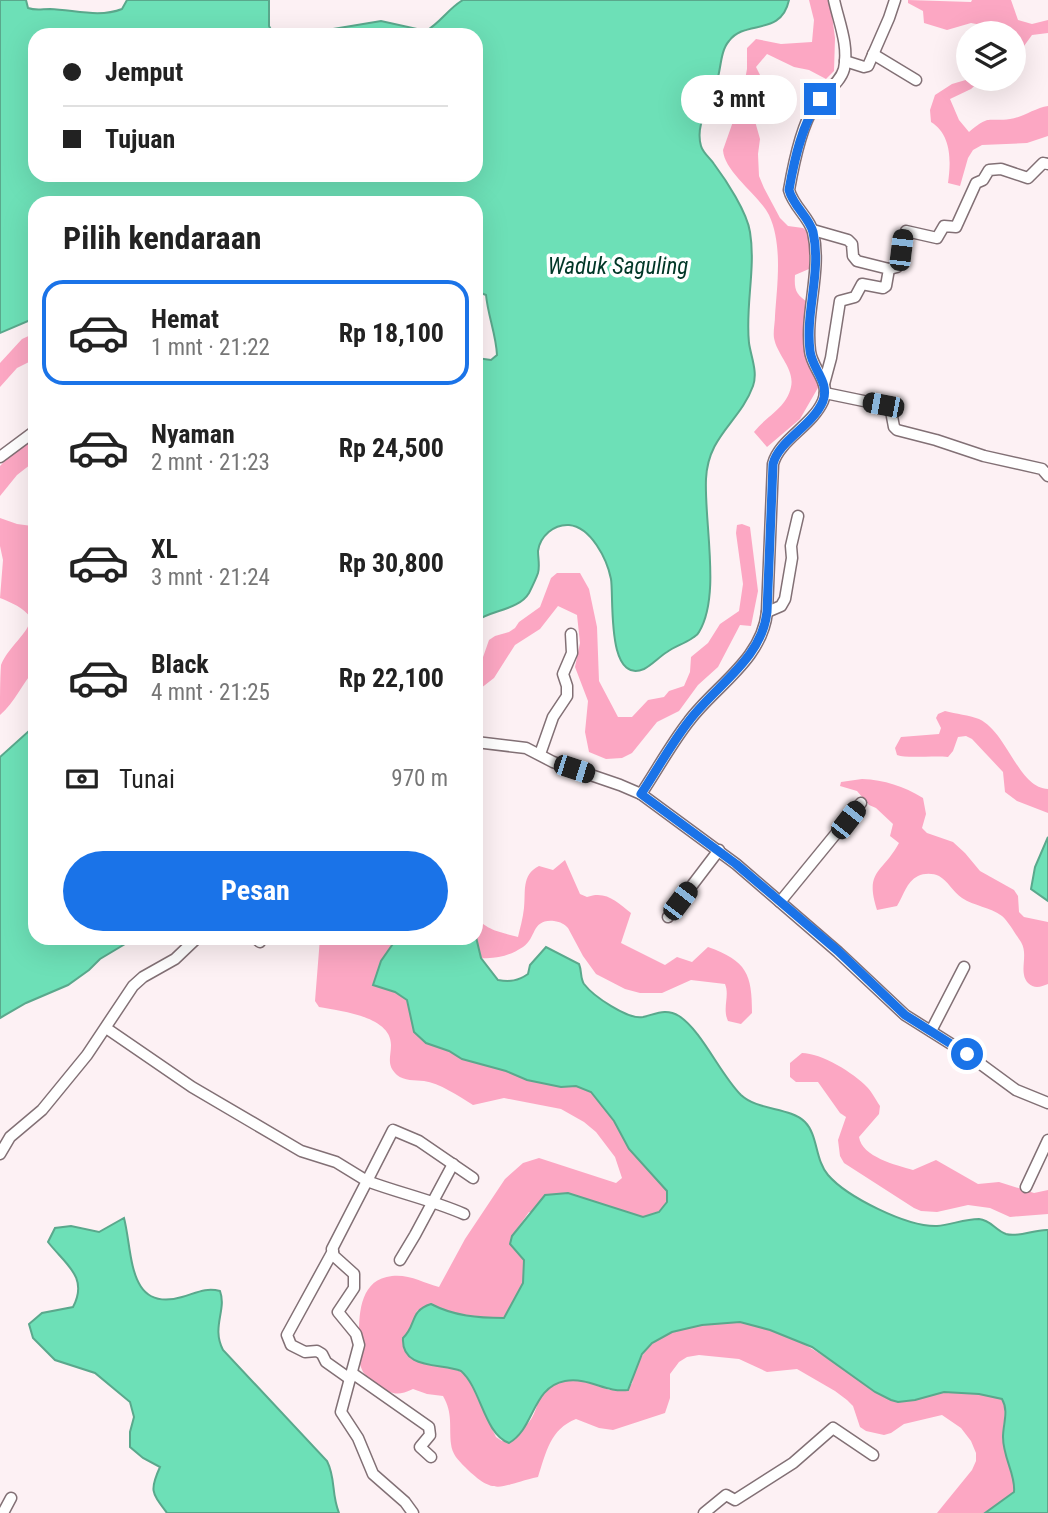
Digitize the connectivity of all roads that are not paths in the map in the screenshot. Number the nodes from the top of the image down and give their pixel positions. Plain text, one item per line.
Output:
1 (834, 0) edge
2 (895, 0) edge
3 (873, 54) junction
4 (845, 61) junction
5 (916, 80) dead end
6 (1048, 164) edge
7 (813, 230) junction
8 (889, 269) junction
9 (825, 389) junction
10 (28, 436) edge
11 (0, 457) edge
12 (1048, 476) edge
13 (798, 516) dead end
14 (767, 612) junction
15 (571, 634) dead end
16 (483, 743) edge
17 (540, 754) junction
18 (641, 794) junction
19 (861, 803) dead end
20 (719, 850) junction
21 (779, 902) junction
22 (667, 917) dead end
23 (190, 945) edge
24 (964, 967) dead end
25 (106, 1028) junction
26 (931, 1031) junction
27 (1048, 1103) edge
28 (1048, 1140) edge
29 (0, 1154) edge
30 (453, 1164) junction
31 (473, 1178) dead end
32 (367, 1181) junction
33 (1027, 1187) dead end
34 (433, 1201) junction
35 (464, 1214) dead end
36 (332, 1251) junction
37 (400, 1260) dead end
38 (351, 1376) junction
39 (873, 1455) dead end
40 (431, 1457) dead end
41 (11, 1498) dead end
42 (3, 1513) edge
43 (413, 1513) edge
44 (704, 1513) edge

1 - 4 street
2 - 3 street
3 - 4 street
3 - 5 street
4 - 7 street
6 - 8 street
7 - 8 street
7 - 9 street
8 - 9 street
9 - 12 street
9 - 14 street
10 - 11 street
13 - 14 street
14 - 18 street
15 - 17 street
16 - 17 street
17 - 18 street
18 - 20 street
19 - 21 street
20 - 21 street
20 - 22 street
21 - 26 street
23 - 25 street
24 - 26 street
25 - 29 street
25 - 32 street
26 - 27 street
28 - 33 street
30 - 31 street
30 - 32 street
30 - 34 street
32 - 34 street
32 - 36 street
34 - 35 street
34 - 37 street
36 - 38 street
36 - 38 street
38 - 40 street
38 - 43 street
39 - 44 street
41 - 42 street

